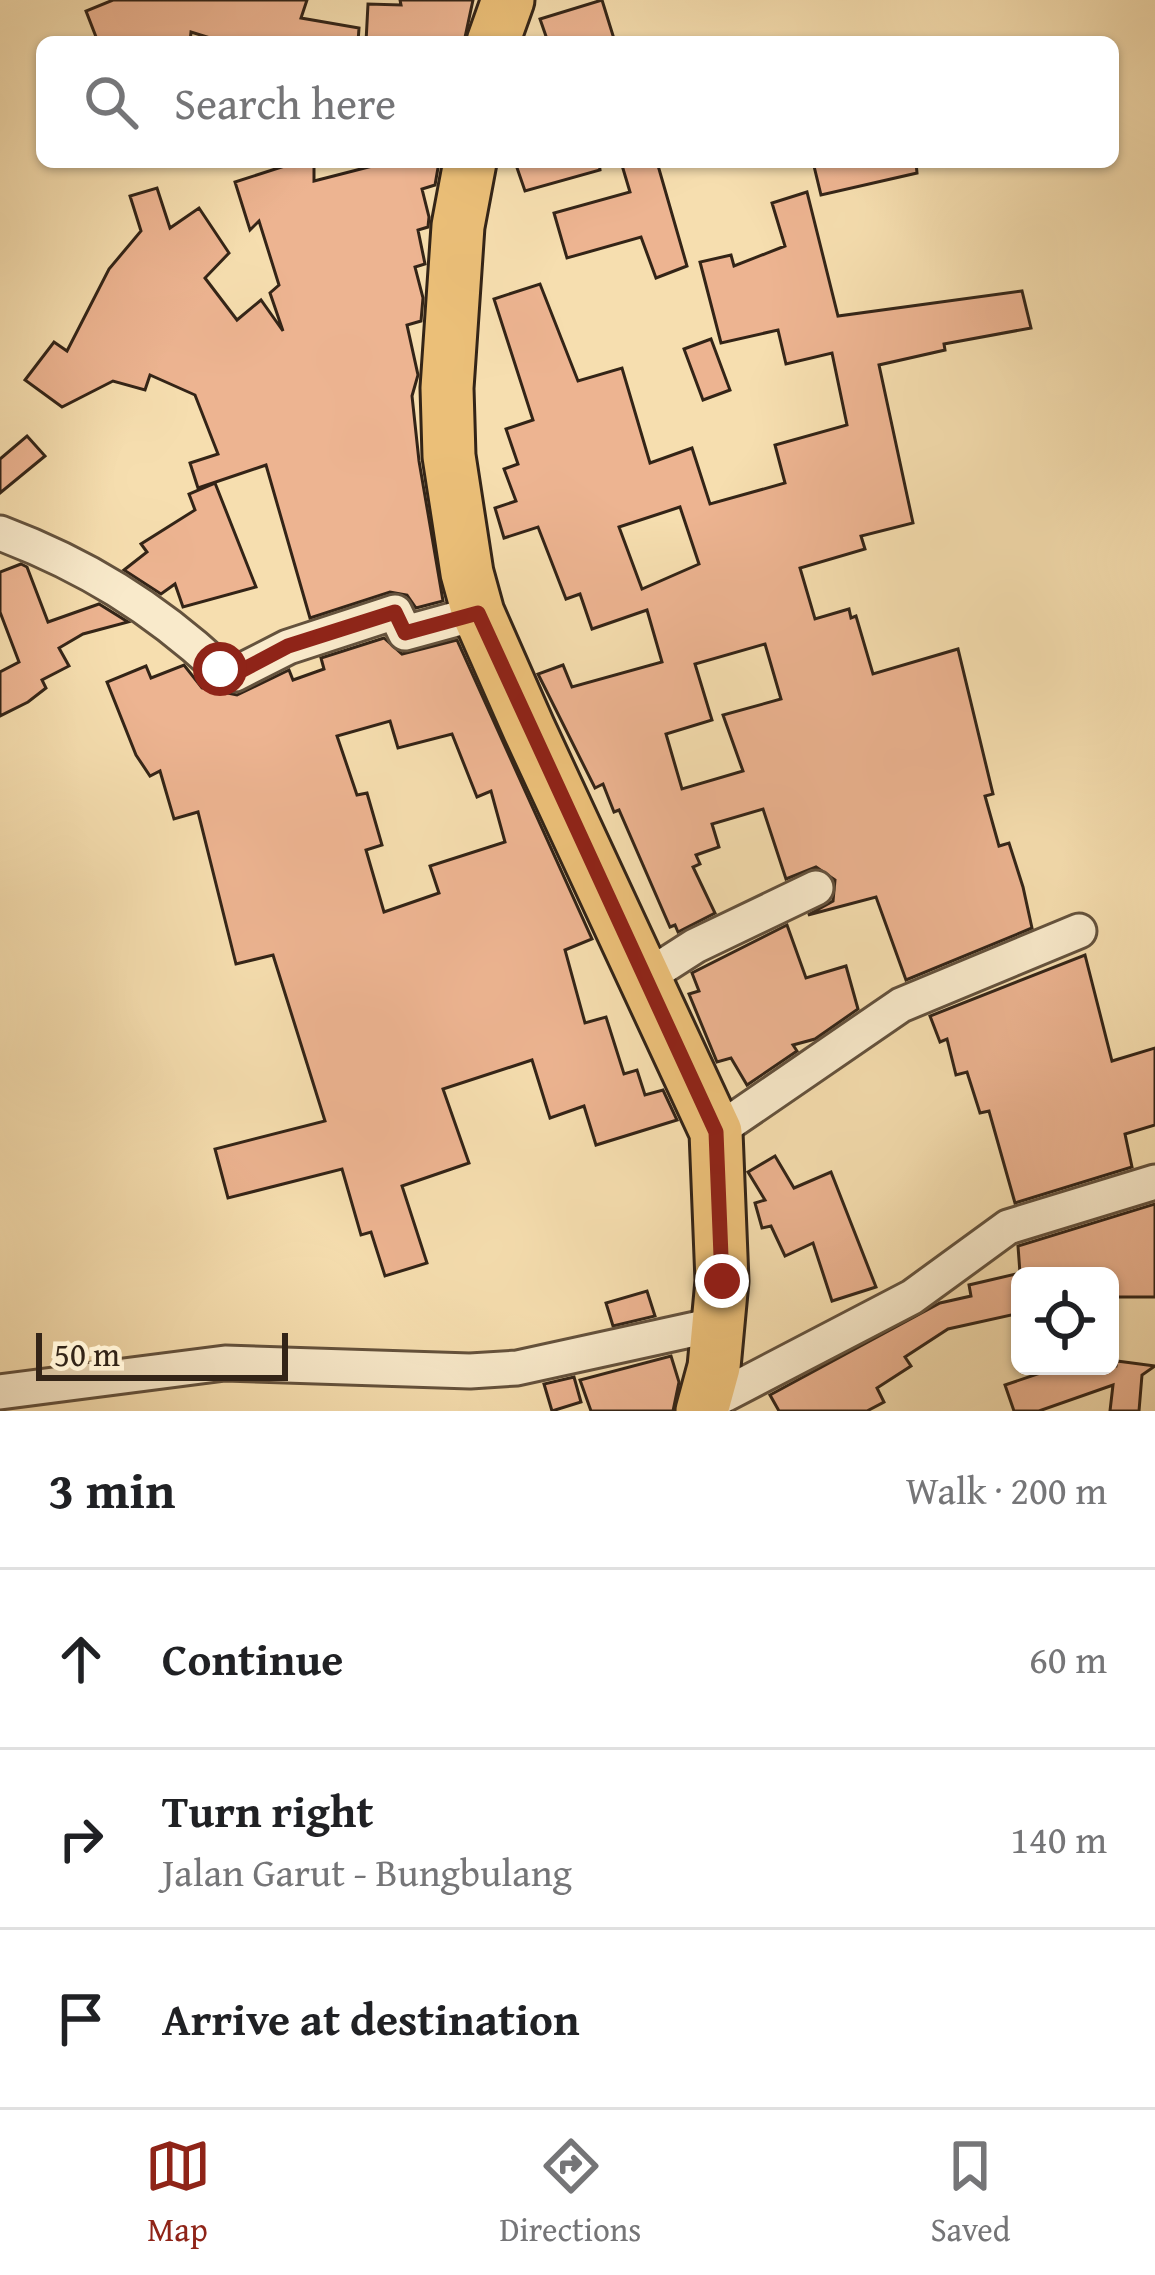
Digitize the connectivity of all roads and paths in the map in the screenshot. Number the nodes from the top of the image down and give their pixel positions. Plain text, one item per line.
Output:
1 (508, 0) edge
2 (495, 36) edge
3 (469, 168) edge
4 (0, 533) edge
5 (478, 613) junction
6 (816, 888) dead end
7 (1079, 931) dead end
8 (642, 980) junction
9 (716, 1132) junction
10 (1155, 1182) edge
11 (718, 1324) junction
12 (0, 1393) edge
13 (702, 1408) edge

1 - 2 main road
3 - 5 main road
4 - 5 street
5 - 8 main road
6 - 8 street
7 - 9 street
8 - 9 main road
9 - 11 main road
10 - 13 street
11 - 12 street
11 - 13 main road

